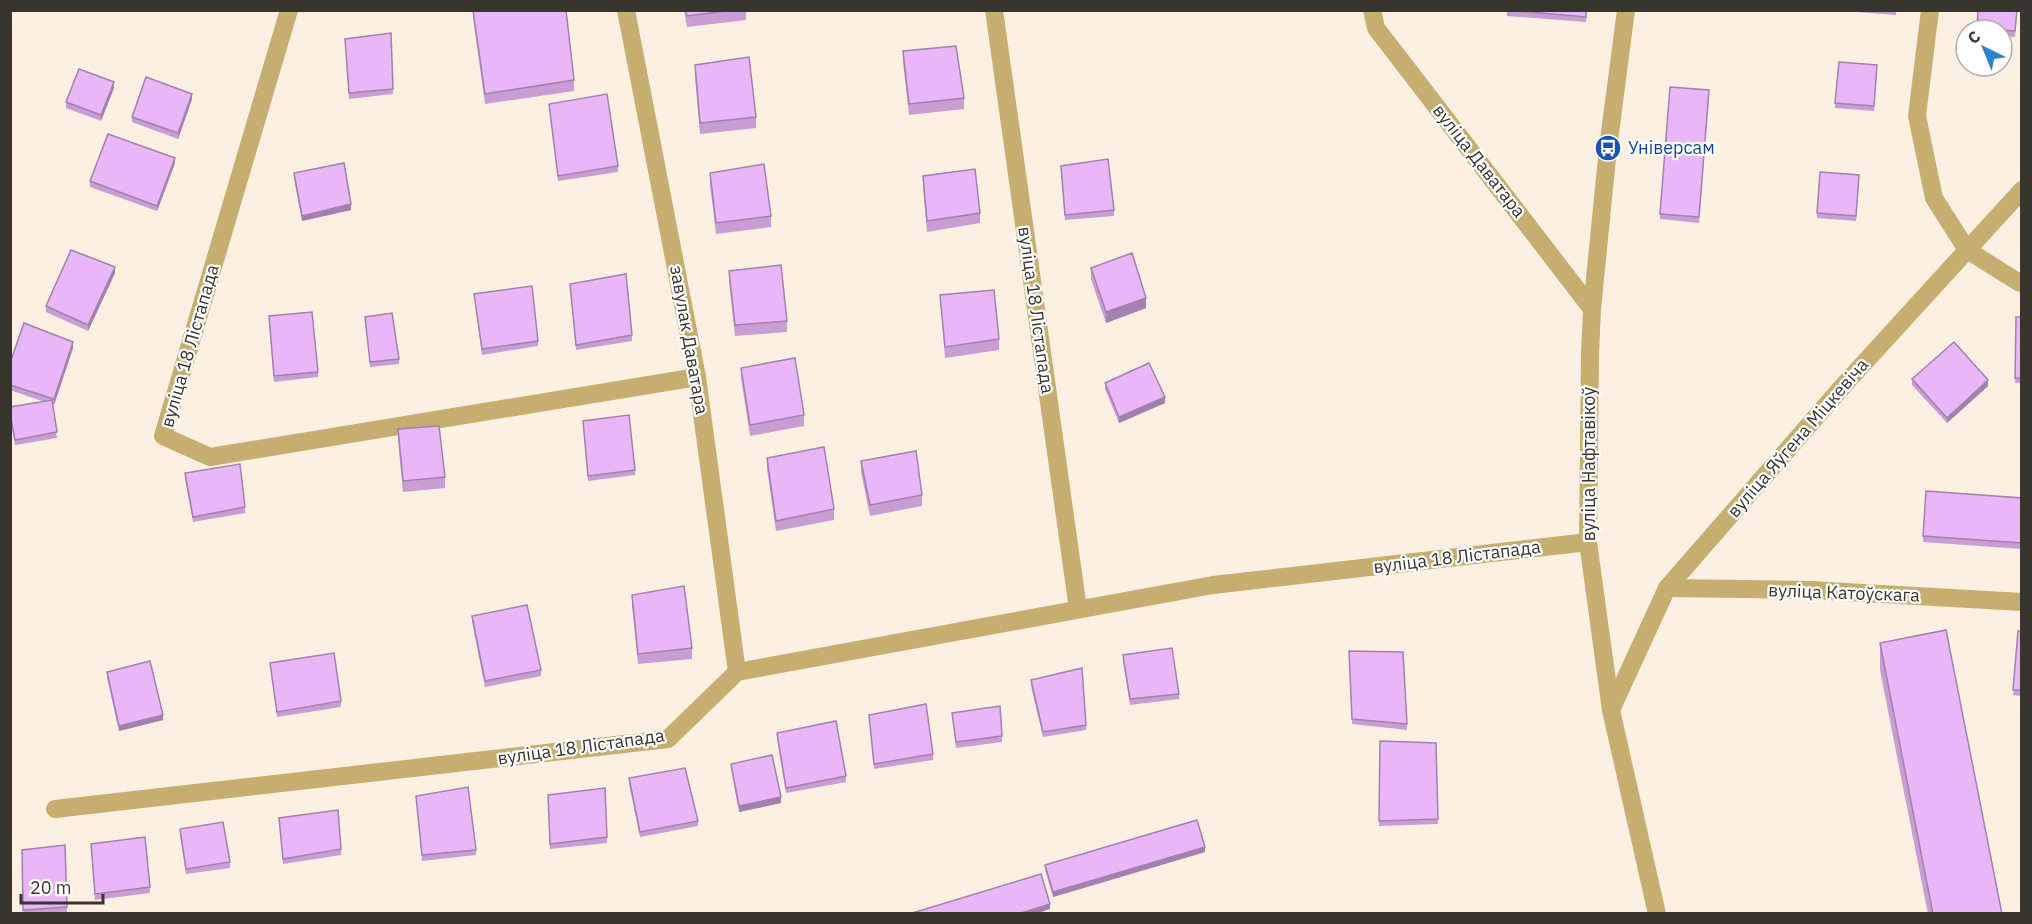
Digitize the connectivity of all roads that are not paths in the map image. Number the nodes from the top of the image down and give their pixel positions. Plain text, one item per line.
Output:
1 (289, 10) edge
2 (626, 10) edge
3 (994, 10) edge
4 (1372, 10) edge
5 (1626, 10) edge
6 (1930, 10) edge
7 (2022, 190) edge
8 (1968, 250) junction
9 (2022, 283) edge
10 (1592, 309) junction
11 (697, 377) junction
12 (1588, 542) junction
13 (1666, 588) junction
14 (2022, 602) edge
15 (1078, 609) junction
16 (737, 672) junction
17 (1611, 710) junction
18 (55, 809) dead end
19 (1657, 914) edge

1 - 11 street, вуліца 18 Лістапада
2 - 11 street, завулак Даватара
3 - 15 street, вуліца 18 Лістапада
4 - 10 street, вуліца Даватара
5 - 10 street, вуліца Нафтавікоў
6 - 8 street
7 - 8 street, вуліца Яўгена Міцкевіча
8 - 9 street
8 - 13 street, вуліца Яўгена Міцкевіча
10 - 12 street, вуліца Нафтавікоў
11 - 16 street, завулак Даватара
12 - 15 street, вуліца 18 Лістапада
12 - 17 street, вуліца Нафтавікоў
13 - 14 street, вуліца Катоўскага
13 - 17 street, вуліца Яўгена Міцкевіча
15 - 16 street, вуліца 18 Лістапада
16 - 18 street, вуліца 18 Лістапада
17 - 19 street, вуліца Нафтавікоў

